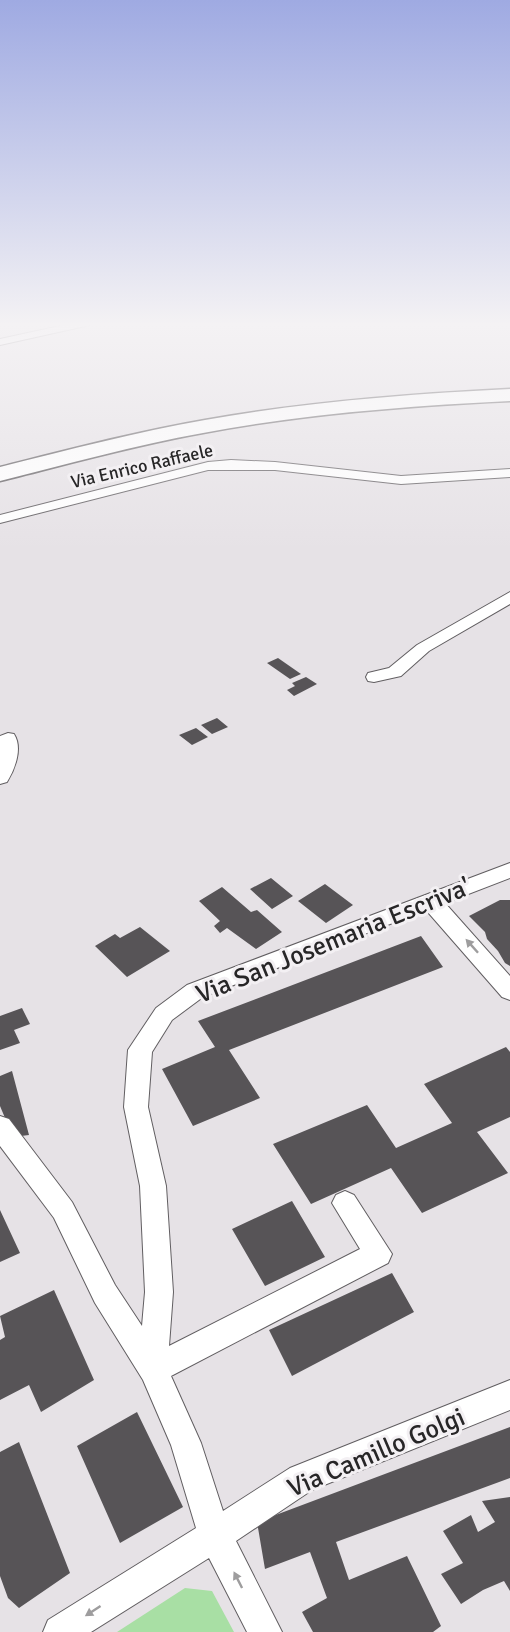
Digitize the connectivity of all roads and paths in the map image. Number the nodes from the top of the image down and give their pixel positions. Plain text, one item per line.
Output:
1 (468, 398) edge
2 (510, 473) edge
3 (0, 474) edge
4 (0, 519) edge
5 (510, 597) edge
6 (374, 677) dead end
7 (8, 738) dead end
8 (0, 778) edge
9 (510, 870) edge
10 (429, 902) junction
11 (510, 991) edge
12 (0, 1127) edge
13 (345, 1203) dead end
14 (153, 1370) junction
15 (510, 1395) edge
16 (215, 1535) junction
17 (60, 1632) edge
18 (265, 1632) edge

1 - 3 highway
2 - 4 street, Via Enrico Raffaele
5 - 6 street
7 - 8 street
9 - 10 street, Via San Josemaria Escriva'
11 -> 10 street
10 - 14 street, Via San Josemaria Escriva'
12 - 14 street
13 - 14 street
14 - 16 street, Via San Josemaria Escriva'
15 - 16 street, Via Camillo Golgi
16 -> 17 street, Via Camillo Golgi
18 -> 16 street, Via San Josemaria Escriva'

